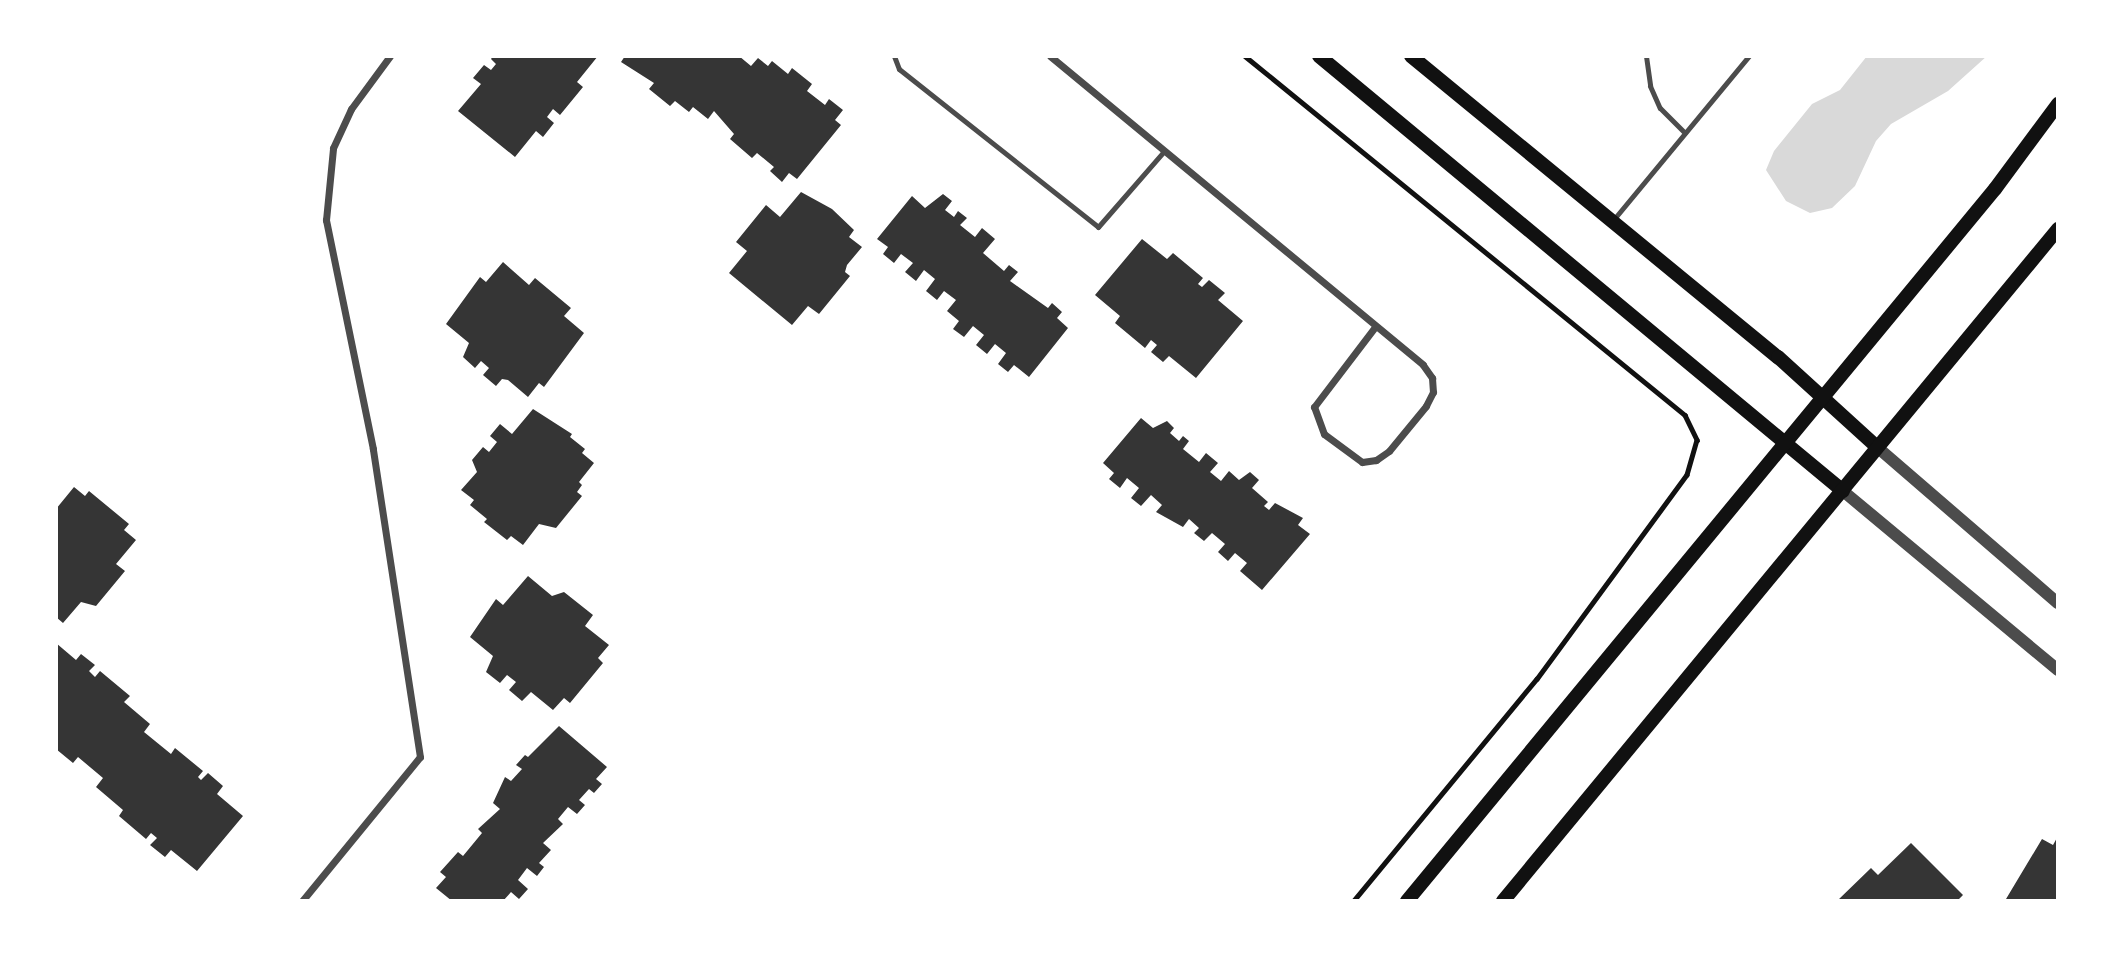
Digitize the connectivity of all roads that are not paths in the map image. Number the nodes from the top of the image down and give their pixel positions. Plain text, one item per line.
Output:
1 (390, 56) edge
2 (894, 56) edge
3 (1049, 56) edge
4 (1319, 56) edge
5 (1411, 56) edge
6 (1646, 56) edge
7 (1749, 56) edge
8 (2058, 104) edge
9 (1685, 133) junction
10 (1164, 151) junction
11 (1612, 222) junction
12 (2058, 229) edge
13 (1375, 327) junction
14 (1822, 397) junction
15 (1786, 442) junction
16 (1877, 447) junction
17 (1843, 491) junction
18 (2058, 603) edge
19 (2058, 670) edge
20 (302, 901) edge
21 (1407, 901) edge
22 (1503, 901) edge

1 - 20 street
2 - 10 lane
3 - 10 street
4 - 15 main road
5 - 11 main road
6 - 9 lane
7 - 9 lane
8 - 14 main road
9 - 11 lane
10 - 13 street
11 - 14 main road
12 - 16 main road
13 - 13 street
14 - 15 main road
14 - 16 main road
15 - 17 main road
15 - 21 main road
16 - 17 main road
16 - 18 street
17 - 19 street
17 - 22 main road

